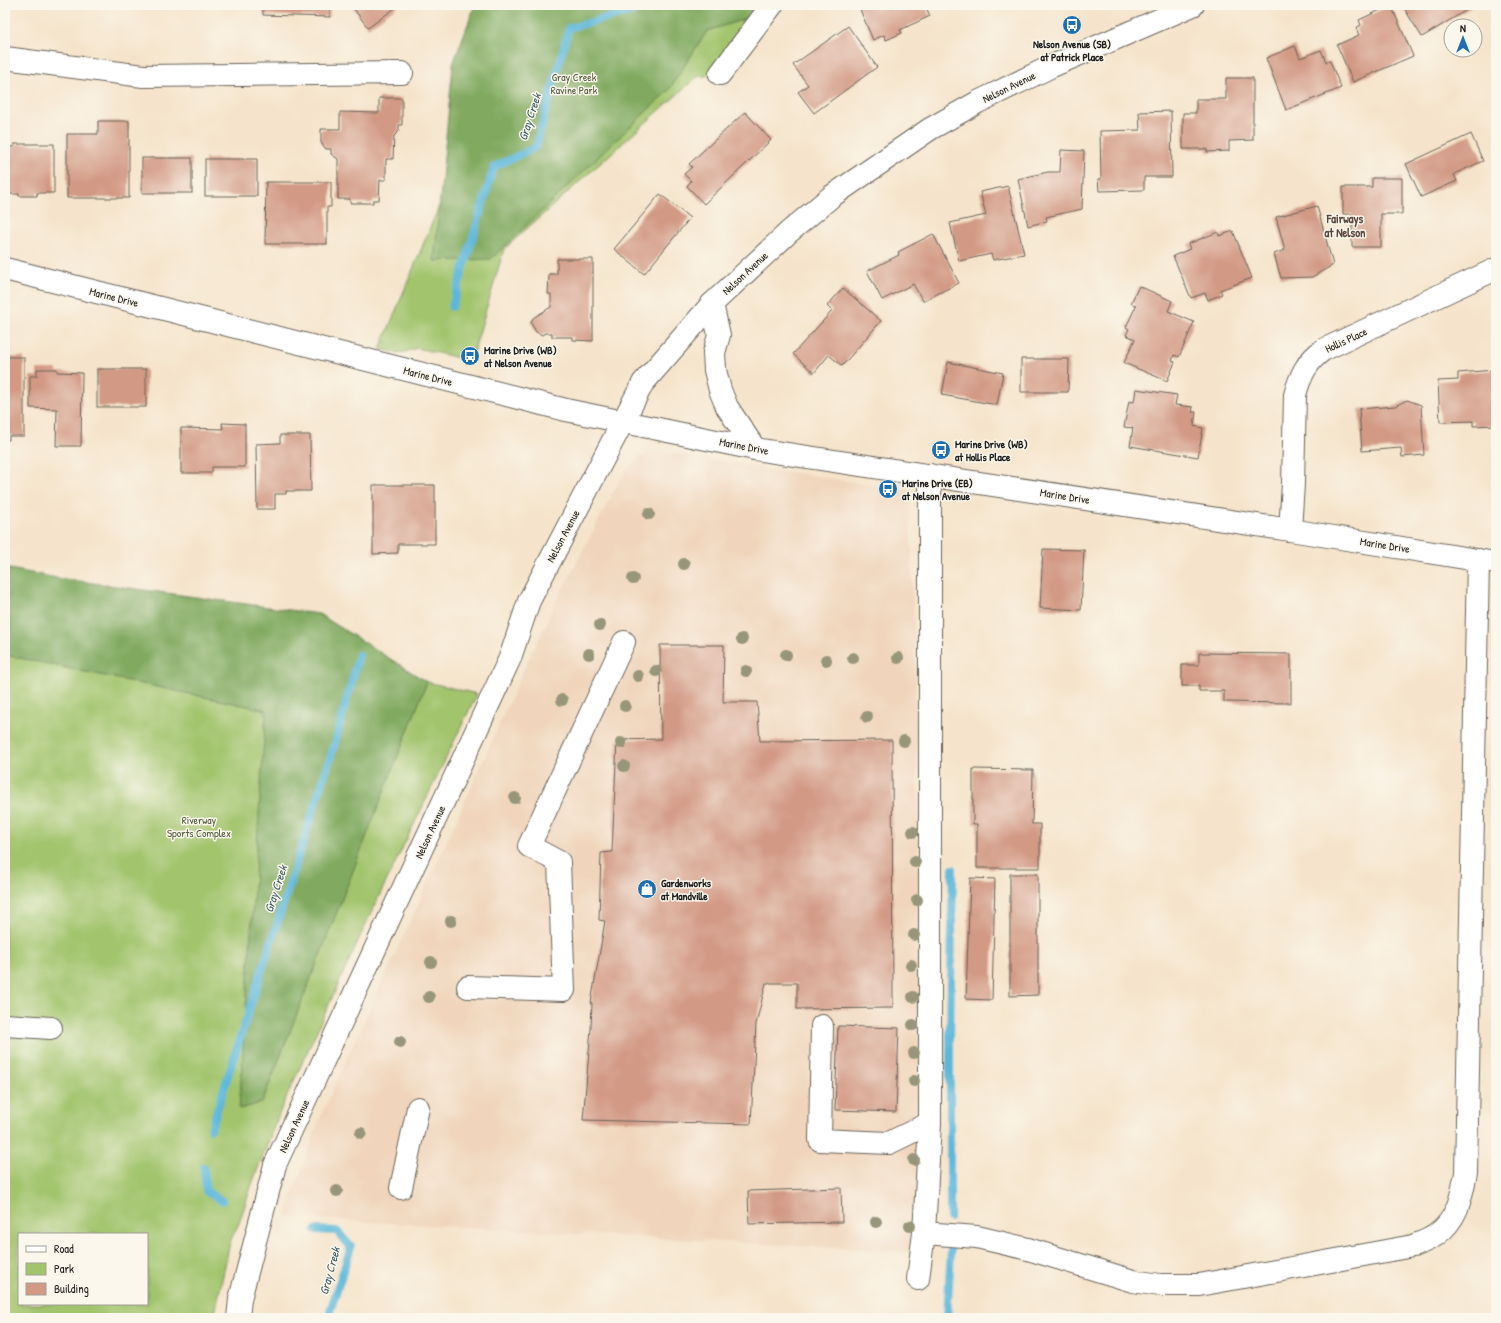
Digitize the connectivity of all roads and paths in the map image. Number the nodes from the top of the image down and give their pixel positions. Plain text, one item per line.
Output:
1 (772, 5) edge
2 (1193, 5) edge
3 (5, 58) edge
4 (402, 73) dead end
5 (720, 74) dead end
6 (5, 269) edge
7 (1496, 269) edge
8 (712, 304) junction
9 (621, 421) junction
10 (755, 449) junction
11 (930, 475) junction
12 (1290, 530) junction
13 (1487, 561) edge
14 (624, 642) dead end
15 (468, 987) dead end
16 (5, 1025) edge
17 (822, 1026) dead end
18 (51, 1028) dead end
19 (418, 1108) dead end
20 (930, 1123) junction
21 (400, 1188) dead end
22 (924, 1233) junction
23 (918, 1279) dead end
24 (238, 1318) edge

1 - 5 street
2 - 8 street, Nelson Avenue
3 - 4 street
6 - 9 street, Marine Drive
7 - 12 street, Hollis Place
8 - 9 street, Nelson Avenue
8 - 10 street
9 - 10 street, Marine Drive
9 - 24 street, Nelson Avenue
10 - 11 street, Marine Drive
11 - 12 street, Marine Drive
11 - 20 street
12 - 13 street, Marine Drive
13 - 22 street
14 - 15 street
16 - 18 street
17 - 20 street
19 - 21 street
20 - 22 street
22 - 23 street

